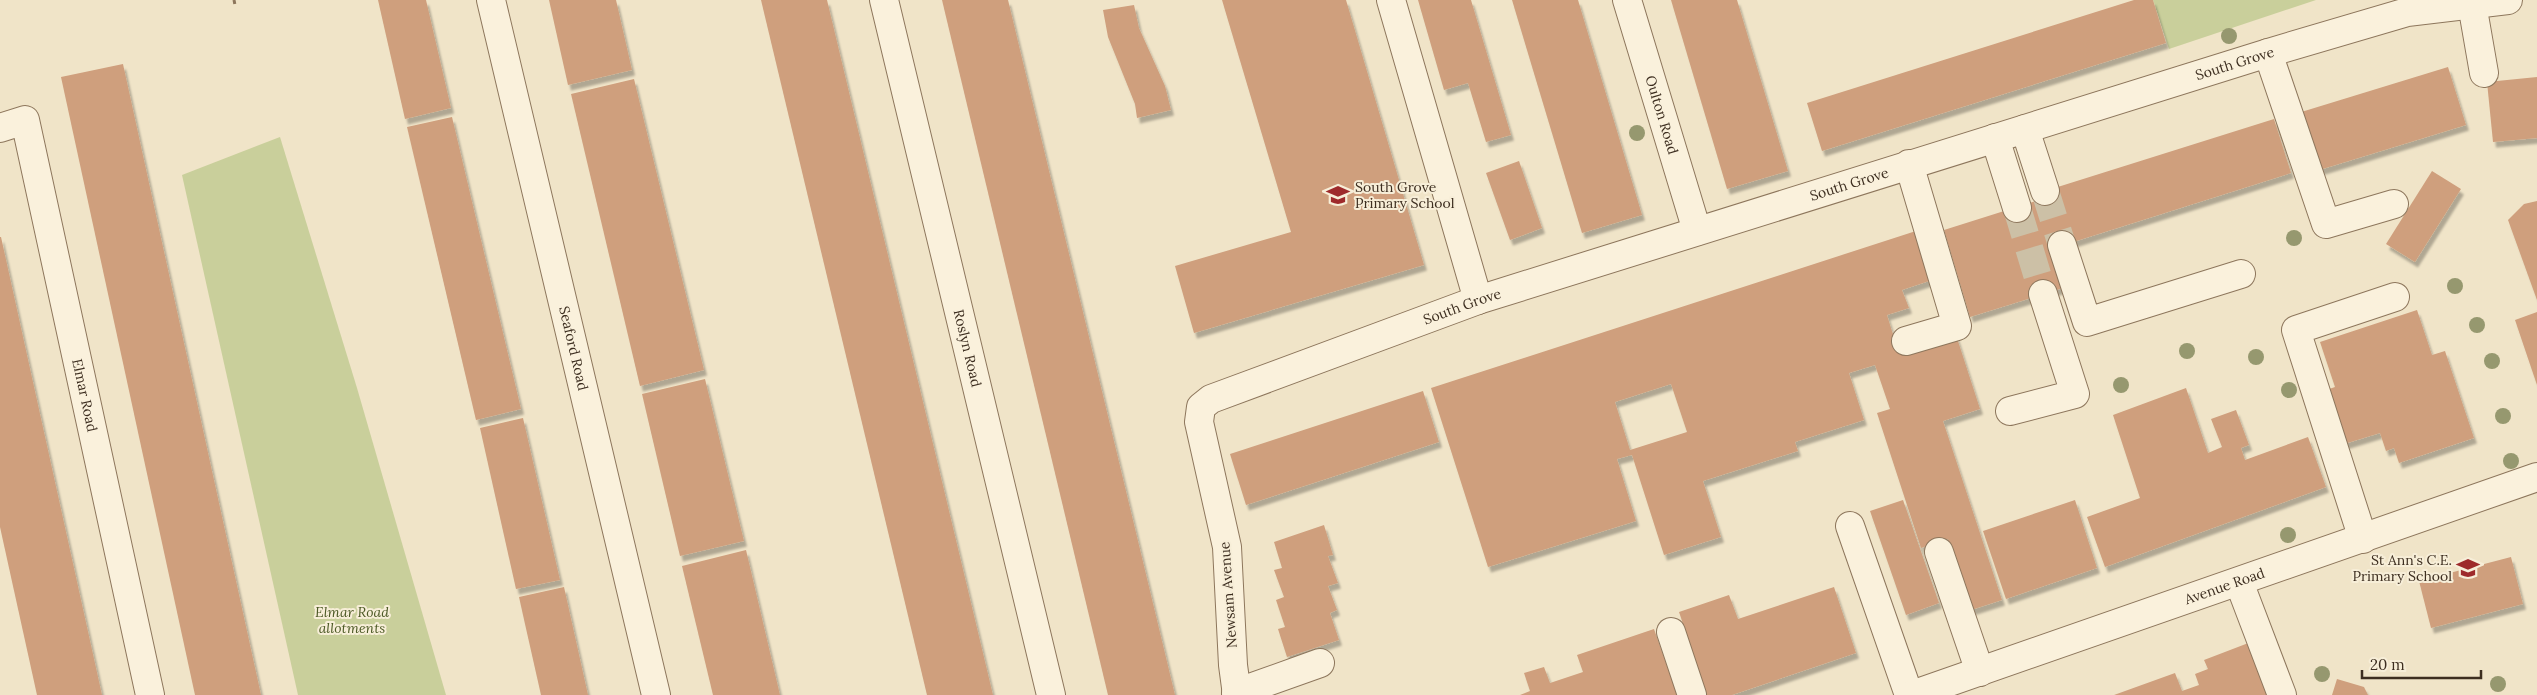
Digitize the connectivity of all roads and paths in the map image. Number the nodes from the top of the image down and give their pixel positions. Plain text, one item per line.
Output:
1 (234, 0) edge
2 (491, 0) edge
3 (884, 0) edge
4 (1391, 0) edge
5 (1627, 0) edge
6 (2508, 0) edge
7 (2472, 4) junction
8 (235, 5) dead end
9 (2406, 6) edge
10 (2268, 54) junction
11 (2484, 73) dead end
12 (0, 128) edge
13 (2025, 128) junction
14 (1995, 138) junction
15 (1909, 164) junction
16 (2045, 191) tunnel mouth
17 (2394, 204) dead end
18 (2016, 208) tunnel mouth
19 (1697, 231) junction
20 (2062, 245) tunnel mouth
21 (2241, 274) dead end
22 (2043, 294) tunnel mouth
23 (2395, 297) dead end
24 (1478, 300) junction
25 (1906, 341) dead end
26 (1201, 407) joint
27 (2010, 411) dead end
28 (2537, 477) edge
29 (1850, 526) dead end
30 (2363, 539) junction
31 (1939, 552) dead end
32 (2239, 582) junction
33 (1671, 632) dead end
34 (1320, 664) dead end
35 (1980, 672) junction
36 (1236, 694) edge
37 (150, 695) edge
38 (656, 695) edge
39 (1051, 695) edge
40 (1692, 695) edge
41 (1910, 695) edge
42 (2282, 695) edge

1 - 8 path
2 - 38 street, Seaford Road
3 - 39 street, Roslyn Road
4 - 24 street
5 - 19 street, Oulton Road
6 - 7 street, South Grove
7 - 9 street, South Grove
7 - 11 street
9 - 10 street, South Grove
10 - 13 street, South Grove
10 - 17 street
12 - 37 street, Elmar Road
13 - 14 street, South Grove
13 - 16 street
14 - 15 street, South Grove
14 - 18 street
15 - 19 street, South Grove
15 - 25 street
19 - 24 street, South Grove
20 - 21 street
22 - 27 street
23 - 30 street
24 - 26 street, South Grove
26 - 36 street, Newsam Avenue
28 - 30 street, Avenue Road
29 - 41 street
30 - 32 street, Avenue Road
31 - 35 street
32 - 35 street, Avenue Road
32 - 42 street
33 - 40 street
34 - 36 street
35 - 41 street, Avenue Road

